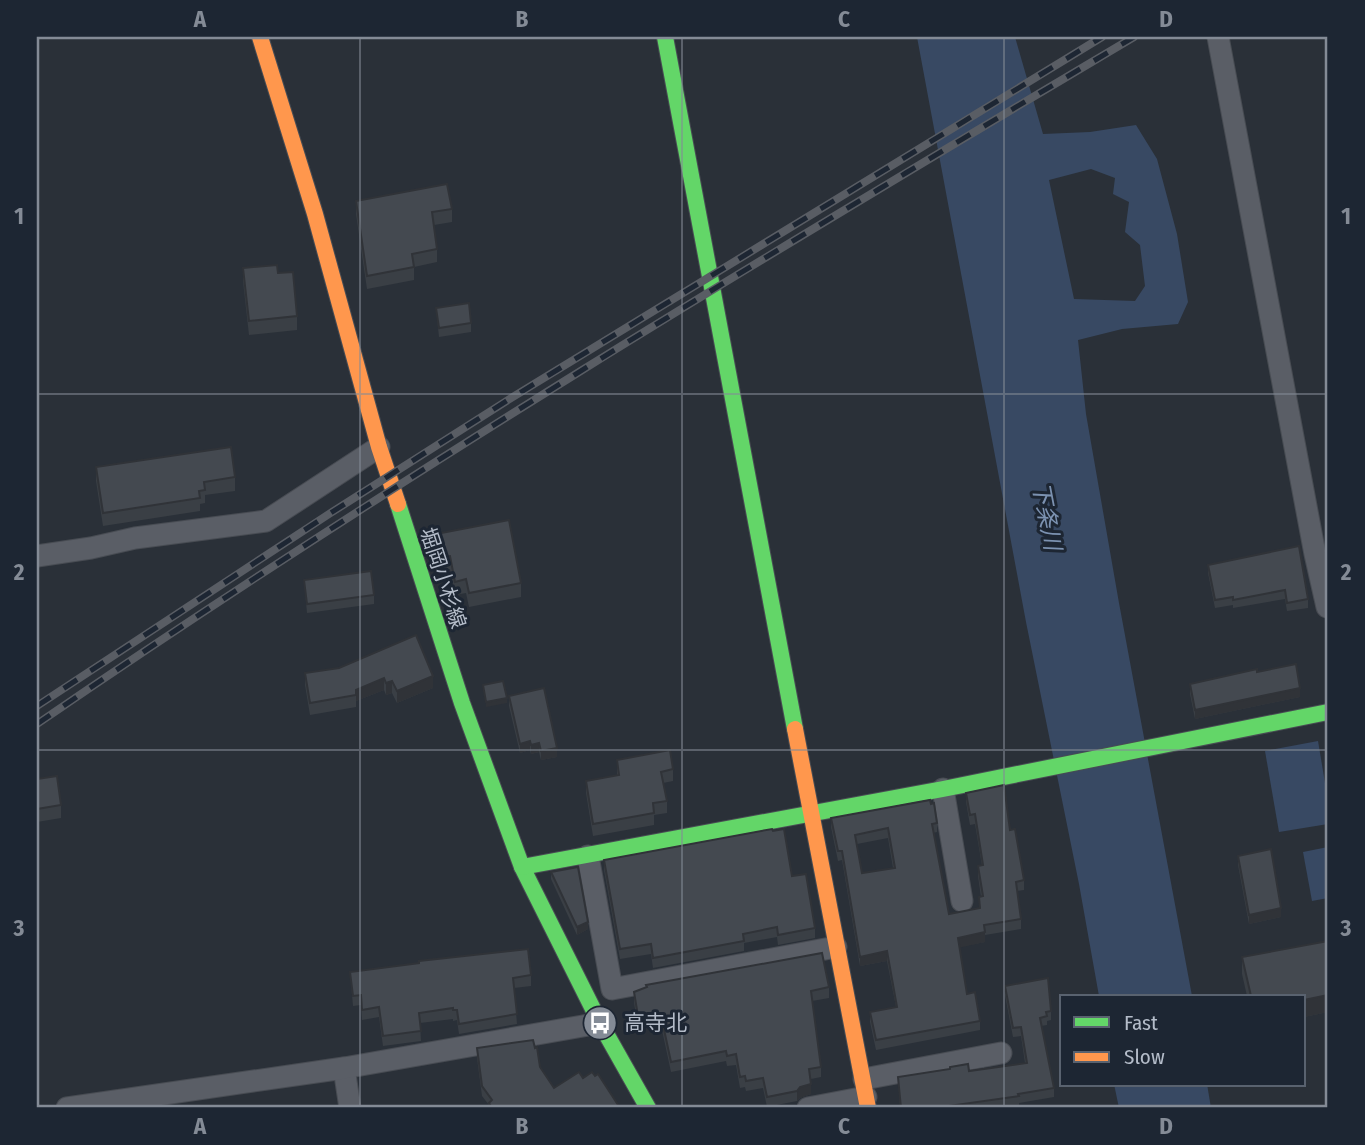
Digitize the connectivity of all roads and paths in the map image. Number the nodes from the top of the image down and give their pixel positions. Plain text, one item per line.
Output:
1 (260, 37) edge
2 (665, 37) edge
3 (1218, 37) edge
4 (379, 447) junction
5 (37, 556) edge
6 (1328, 609) edge
7 (1328, 712) edge
8 (943, 789) junction
9 (811, 813) junction
10 (588, 856) junction
11 (522, 867) junction
12 (962, 901) dead end
13 (835, 947) junction
14 (600, 1023) junction
15 (1002, 1053) dead end
16 (344, 1068) junction
17 (866, 1095) edge
18 (67, 1108) edge
19 (350, 1108) edge
20 (648, 1108) edge
21 (808, 1108) edge

1 - 4 street, 堀岡小杉線
2 - 9 street
3 - 6 street
4 - 5 street
4 - 11 street, 堀岡小杉線
7 - 8 street
8 - 9 street
8 - 12 street
9 - 10 street
9 - 13 street
10 - 11 street
10 - 13 street
11 - 14 street, 堀岡小杉線
13 - 17 street
14 - 16 street
14 - 20 street, 堀岡小杉線
15 - 17 street
16 - 18 street
16 - 19 street
17 - 21 street

